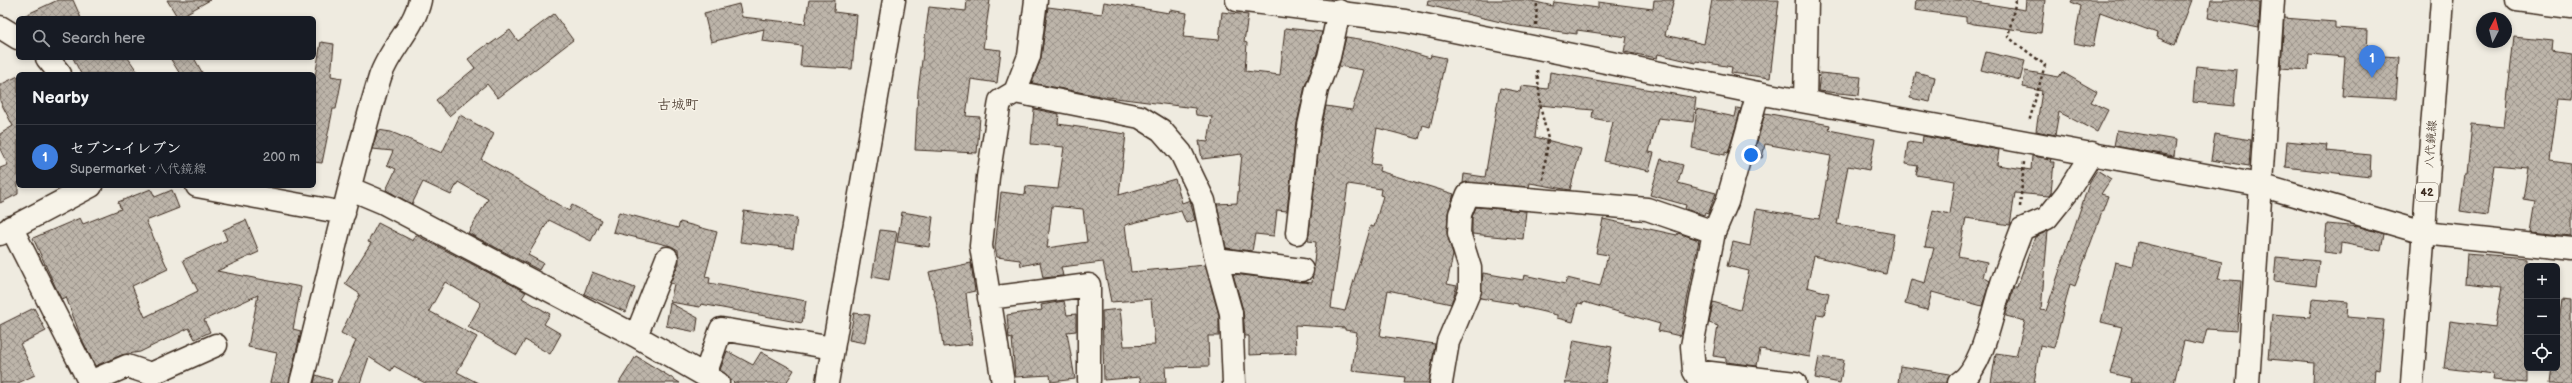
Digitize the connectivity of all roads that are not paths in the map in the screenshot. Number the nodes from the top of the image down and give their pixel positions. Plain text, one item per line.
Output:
1 (420, 0) edge
2 (894, 0) edge
3 (1036, 0) edge
4 (1239, 0) edge
5 (1807, 0) edge
6 (2273, 0) edge
7 (2442, 0) edge
8 (2517, 0) edge
9 (2572, 6) edge
10 (1339, 11) junction
11 (0, 26) edge
12 (16, 37) edge
13 (49, 60) edge
14 (58, 72) edge
15 (1015, 92) junction
16 (1758, 93) junction
17 (1805, 101) junction
18 (2092, 153) junction
19 (2260, 185) junction
20 (87, 188) edge
21 (208, 188) edge
22 (351, 189) junction
23 (344, 213) junction
24 (6, 230) edge
25 (1714, 232) junction
26 (2424, 232) junction
27 (1297, 233) dead end
28 (2572, 249) edge
29 (667, 258) dead end
30 (1216, 259) junction
31 (1302, 270) dead end
32 (990, 298) junction
33 (636, 336) junction
34 (216, 345) dead end
35 (833, 348) junction
36 (1698, 377) edge
37 (711, 379) edge
38 (1089, 381) dead end
39 (90, 382) edge
40 (301, 383) edge
41 (827, 383) edge
42 (1003, 383) edge
43 (1234, 383) edge
44 (1442, 383) edge
45 (1795, 383) edge
46 (1959, 383) edge
47 (2248, 383) edge
48 (2412, 383) edge

1 - 22 street
2 - 35 street
3 - 15 street
4 - 10 street
5 - 17 street
6 - 19 street
7 - 26 street, 八代鏡線 / 42
8 - 9 street
10 - 16 street
10 - 27 street
11 - 12 street
13 - 14 street
15 - 30 street
15 - 32 street
16 - 17 street
16 - 25 street
17 - 18 street
18 - 19 street
18 - 46 street
19 - 26 street
19 - 47 street
20 - 24 street
21 - 23 street
22 - 23 street
22 - 33 street
23 - 40 street
24 - 39 street
25 - 36 street
25 - 44 street
26 - 28 street
26 - 48 street, 八代鏡線 / 42
29 - 33 street
30 - 31 street
30 - 43 street
32 - 38 street
32 - 42 street
33 - 37 street
34 - 39 street
35 - 37 street
35 - 41 street
36 - 45 street

